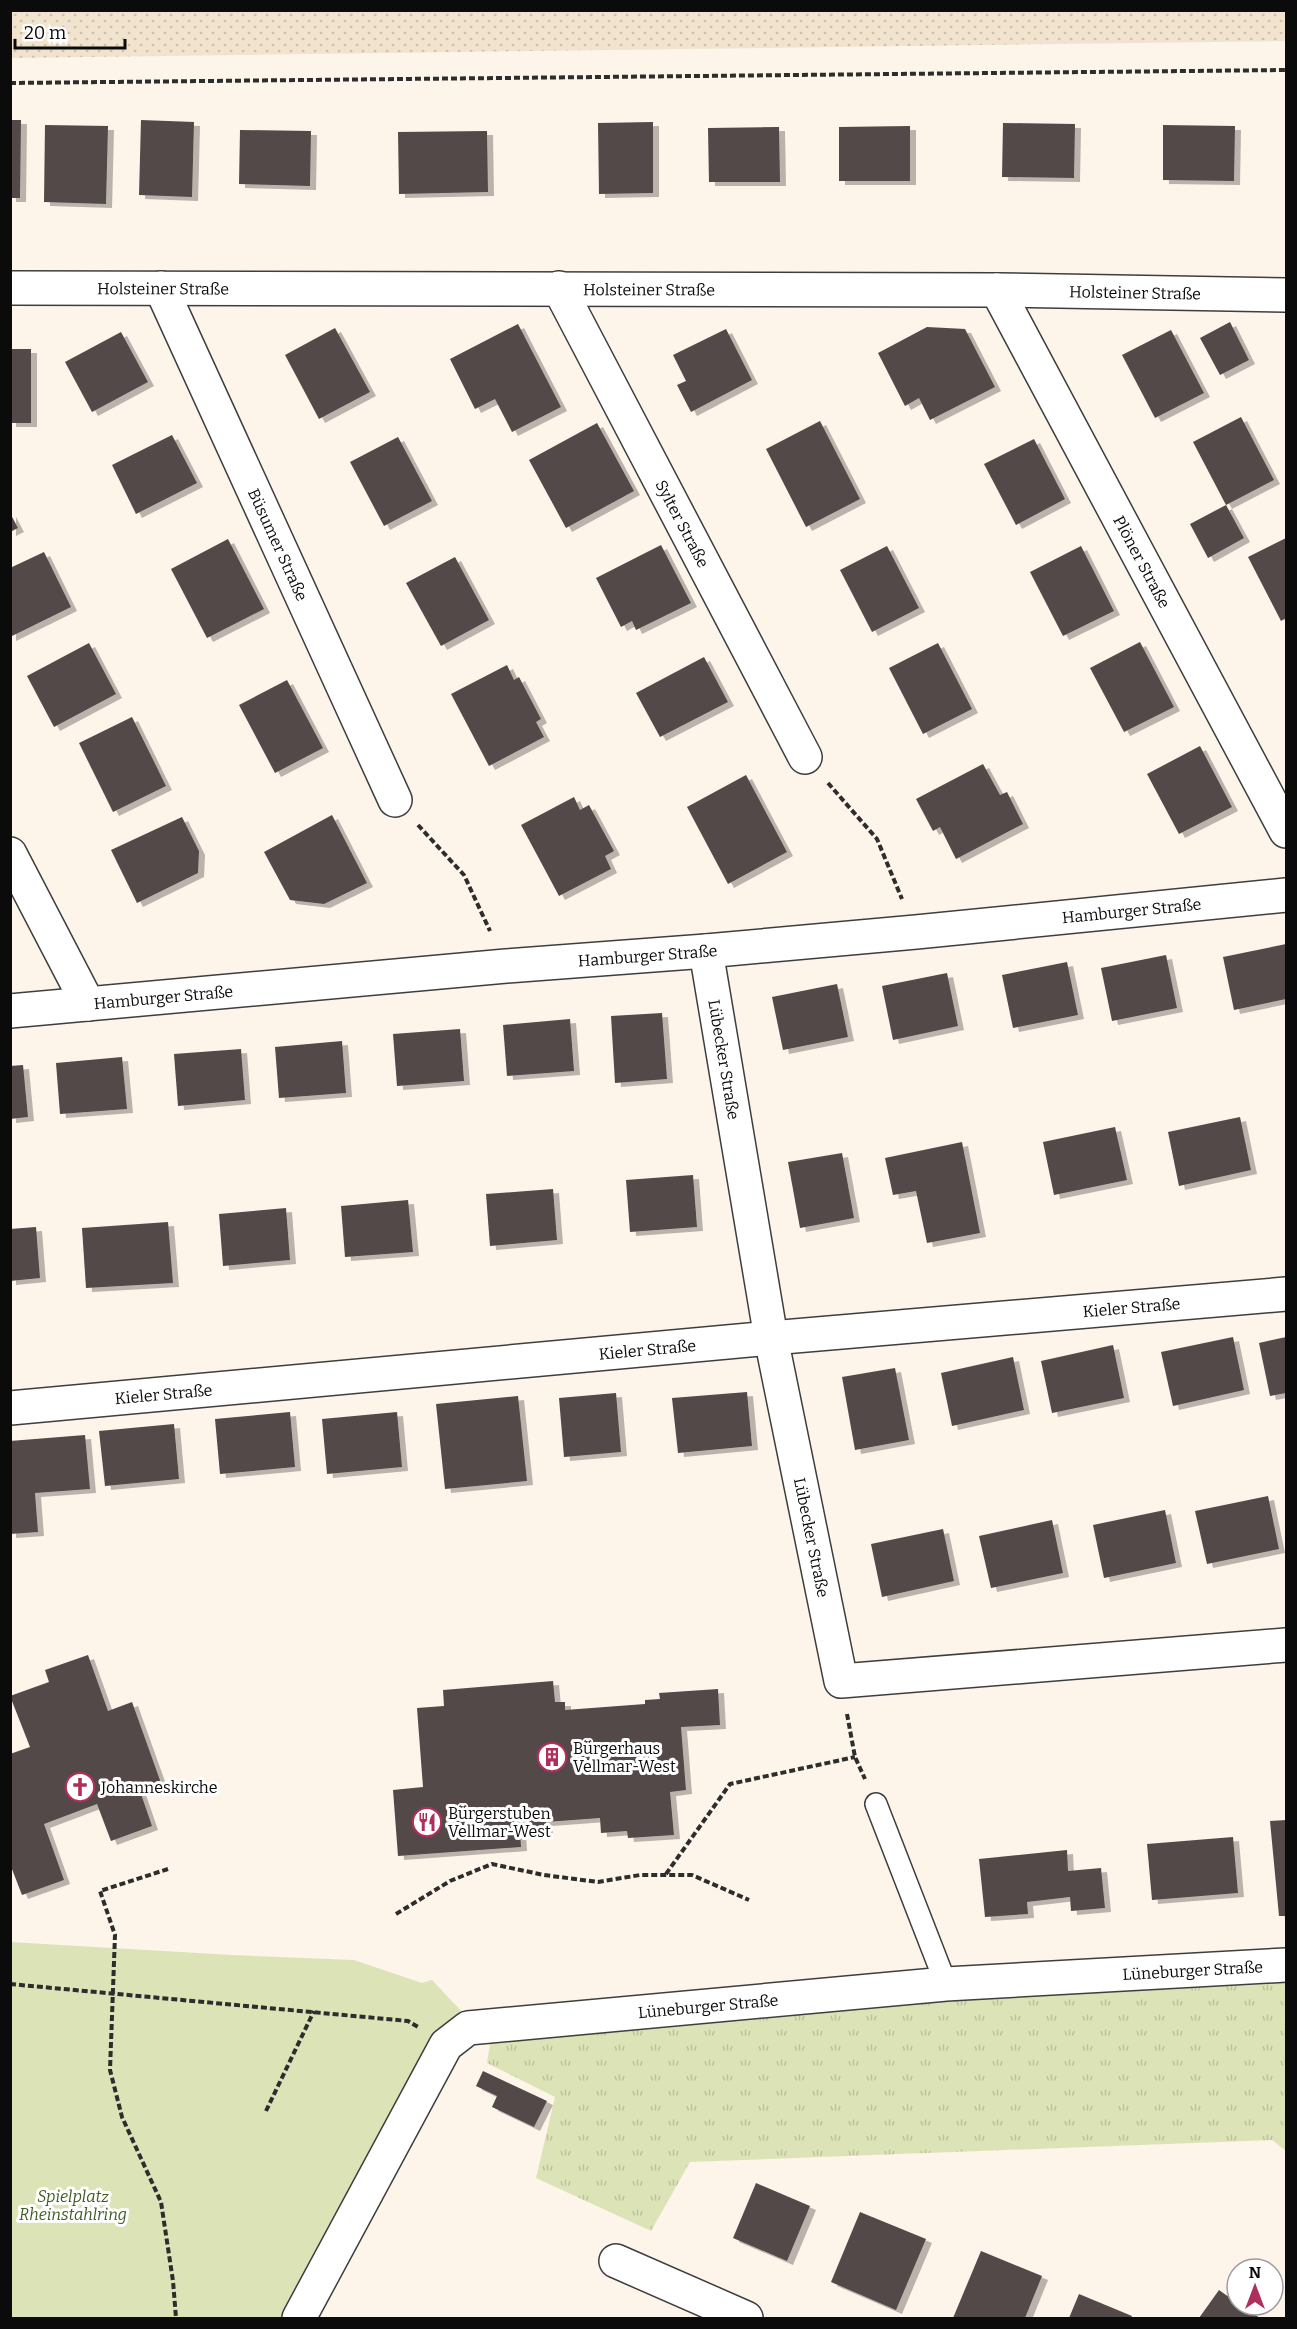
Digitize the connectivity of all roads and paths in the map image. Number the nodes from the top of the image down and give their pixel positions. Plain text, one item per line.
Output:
1 (1287, 70) edge
2 (10, 83) edge
3 (10, 288) edge
4 (161, 288) junction
5 (559, 288) junction
6 (997, 290) junction
7 (1287, 295) edge
8 (805, 757) joint
9 (395, 800) joint
10 (1287, 831) edge
11 (10, 854) edge
12 (1287, 895) edge
13 (916, 932) junction
14 (706, 951) junction
15 (506, 966) junction
16 (88, 1004) junction
17 (10, 1011) edge
18 (1287, 1294) edge
19 (771, 1338) junction
20 (10, 1408) edge
21 (1287, 1645) edge
22 (840, 1681) junction
23 (855, 1757) junction
24 (876, 1804) joint
25 (168, 1869) dead end
26 (666, 1875) junction
27 (749, 1900) dead end
28 (396, 1914) dead end
29 (1287, 1965) edge
30 (10, 1984) edge
31 (946, 1984) junction
32 (113, 1993) junction
33 (314, 2011) junction
34 (446, 2045) junction
35 (266, 2111) dead end
36 (616, 2261) dead end
37 (176, 2319) edge
38 (299, 2319) edge
39 (746, 2319) edge

1 - 2 path
3 - 4 street, Holsteiner Straße
4 - 5 street, Holsteiner Straße
4 - 9 street, Büsumer Straße
5 - 6 street, Holsteiner Straße
5 - 8 street, Sylter Straße
6 - 7 street, Holsteiner Straße
6 - 10 street, Plöner Straße
8 - 13 path
9 - 15 path
11 - 16 street
12 - 13 street, Hamburger Straße
13 - 14 street, Hamburger Straße
14 - 15 street, Hamburger Straße
14 - 19 street, Lübecker Straße
15 - 16 street, Hamburger Straße
16 - 17 street, Hamburger Straße
18 - 19 street, Kieler Straße
19 - 20 street, Kieler Straße
19 - 22 street, Lübecker Straße
21 - 22 street
22 - 23 path
23 - 24 path
23 - 26 path
24 - 31 lane
25 - 32 path
26 - 27 path
26 - 28 path
29 - 31 street, Lüneburger Straße
30 - 32 path
31 - 34 street, Lüneburger Straße
32 - 33 path
32 - 37 path
33 - 34 path
33 - 35 path
34 - 38 street, Lüneburger Straße
36 - 39 street

